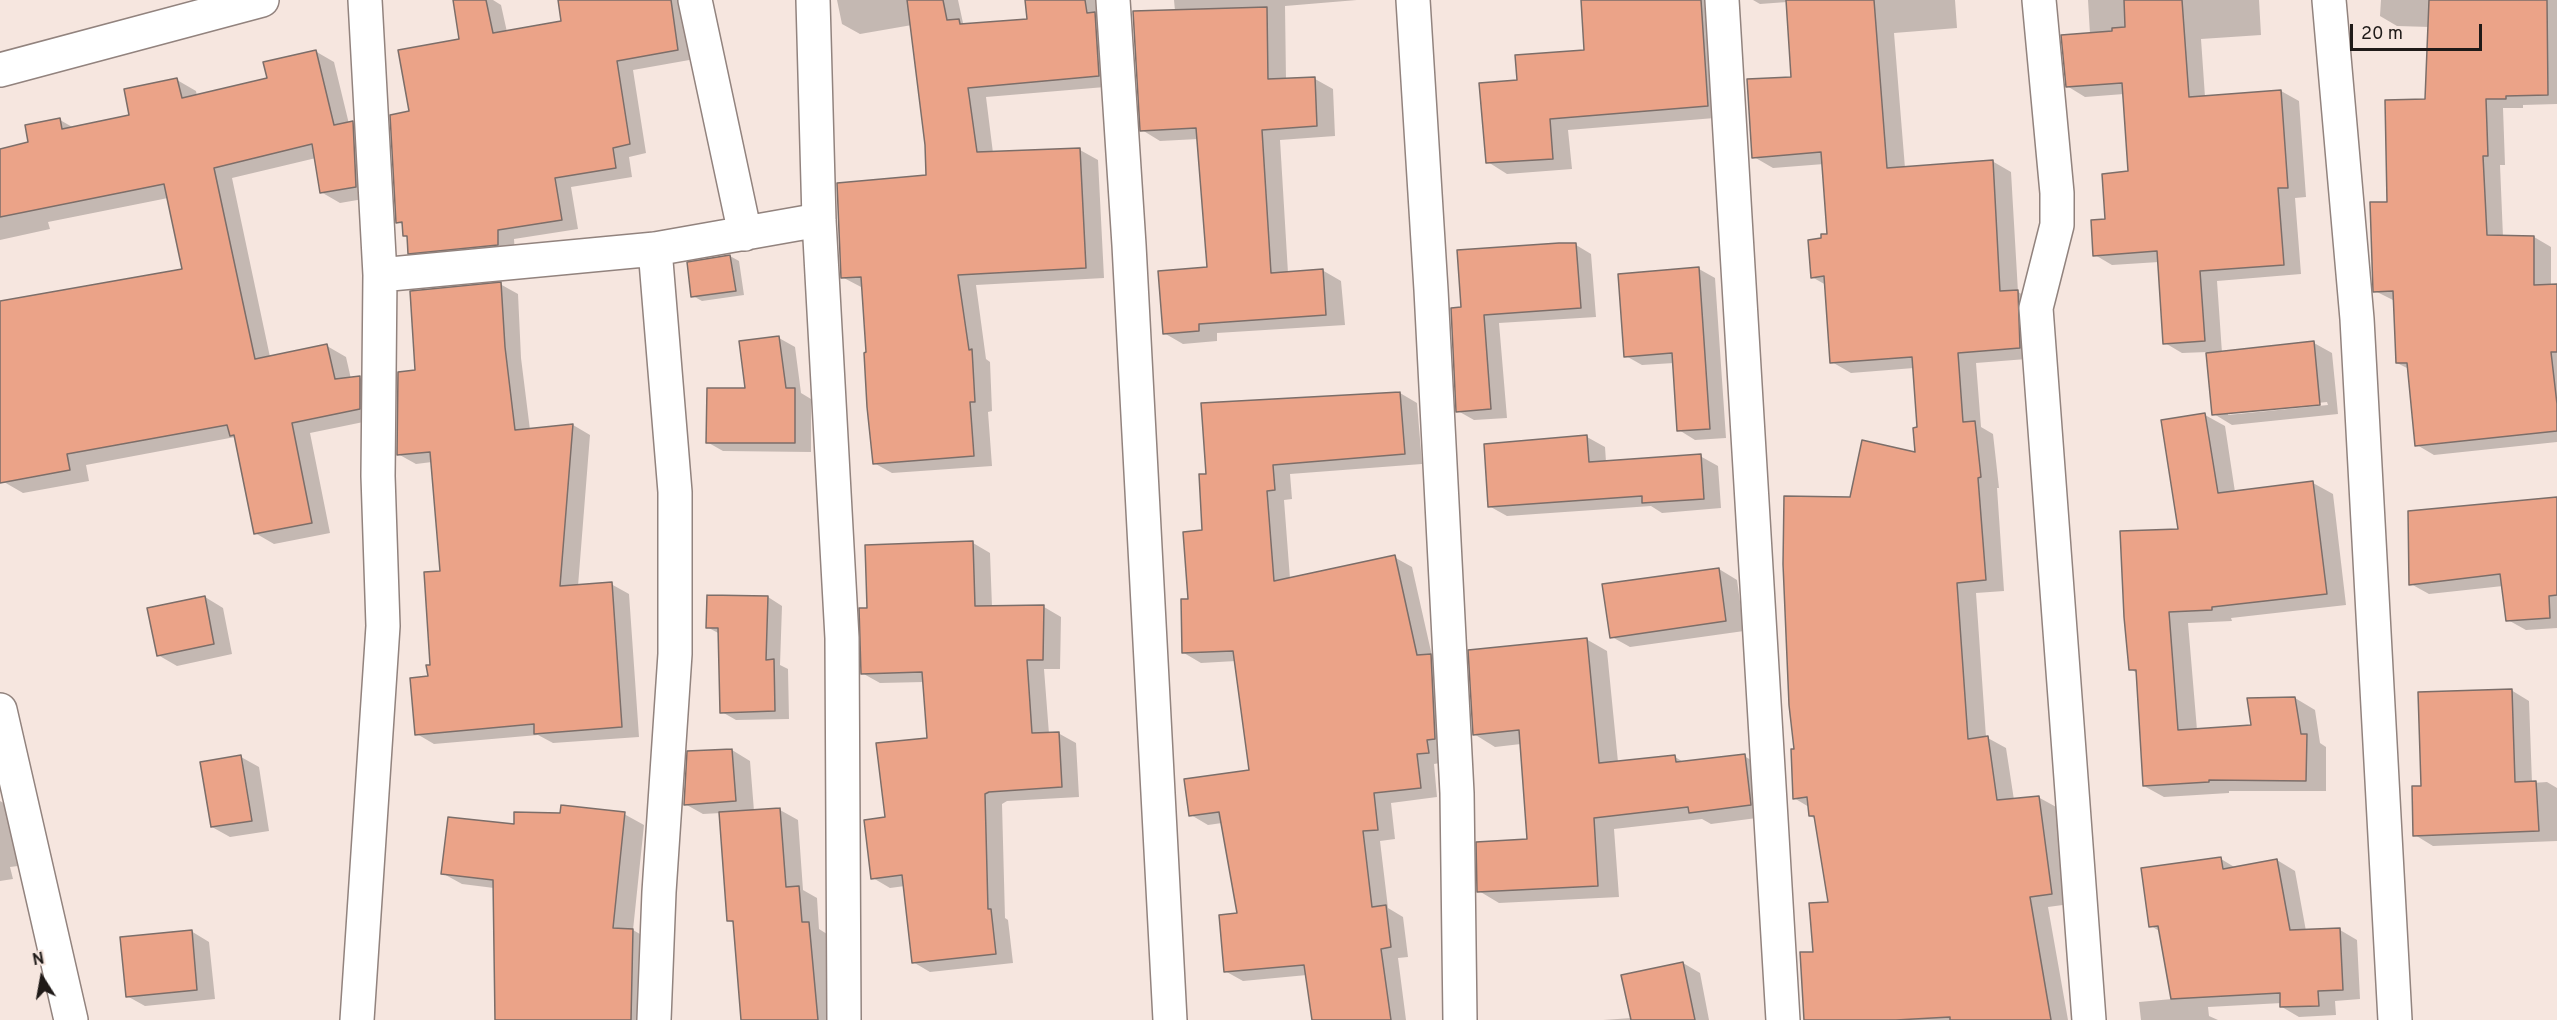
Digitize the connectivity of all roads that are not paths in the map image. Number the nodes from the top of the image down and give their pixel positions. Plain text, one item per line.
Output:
1 (262, 0) edge
2 (365, 0) edge
3 (695, 0) edge
4 (813, 0) edge
5 (1113, 0) edge
6 (1413, 0) edge
7 (1722, 0) edge
8 (2039, 0) edge
9 (2329, 0) edge
10 (0, 70) edge
11 (819, 220) junction
12 (745, 234) junction
13 (655, 249) junction
14 (380, 275) junction
15 (0, 710) edge
16 (71, 1020) edge
17 (357, 1020) edge
18 (654, 1020) edge
19 (844, 1020) edge
20 (1170, 1020) edge
21 (1460, 1020) edge
22 (1783, 1020) edge
23 (2089, 1020) edge
24 (2395, 1020) edge

1 - 10 street
2 - 14 street
3 - 12 street
4 - 11 street
5 - 20 street
6 - 21 street
7 - 22 street
8 - 23 street
9 - 24 street
11 - 12 street
11 - 19 street
12 - 13 street
13 - 14 street
13 - 18 street
14 - 17 street
15 - 16 street

